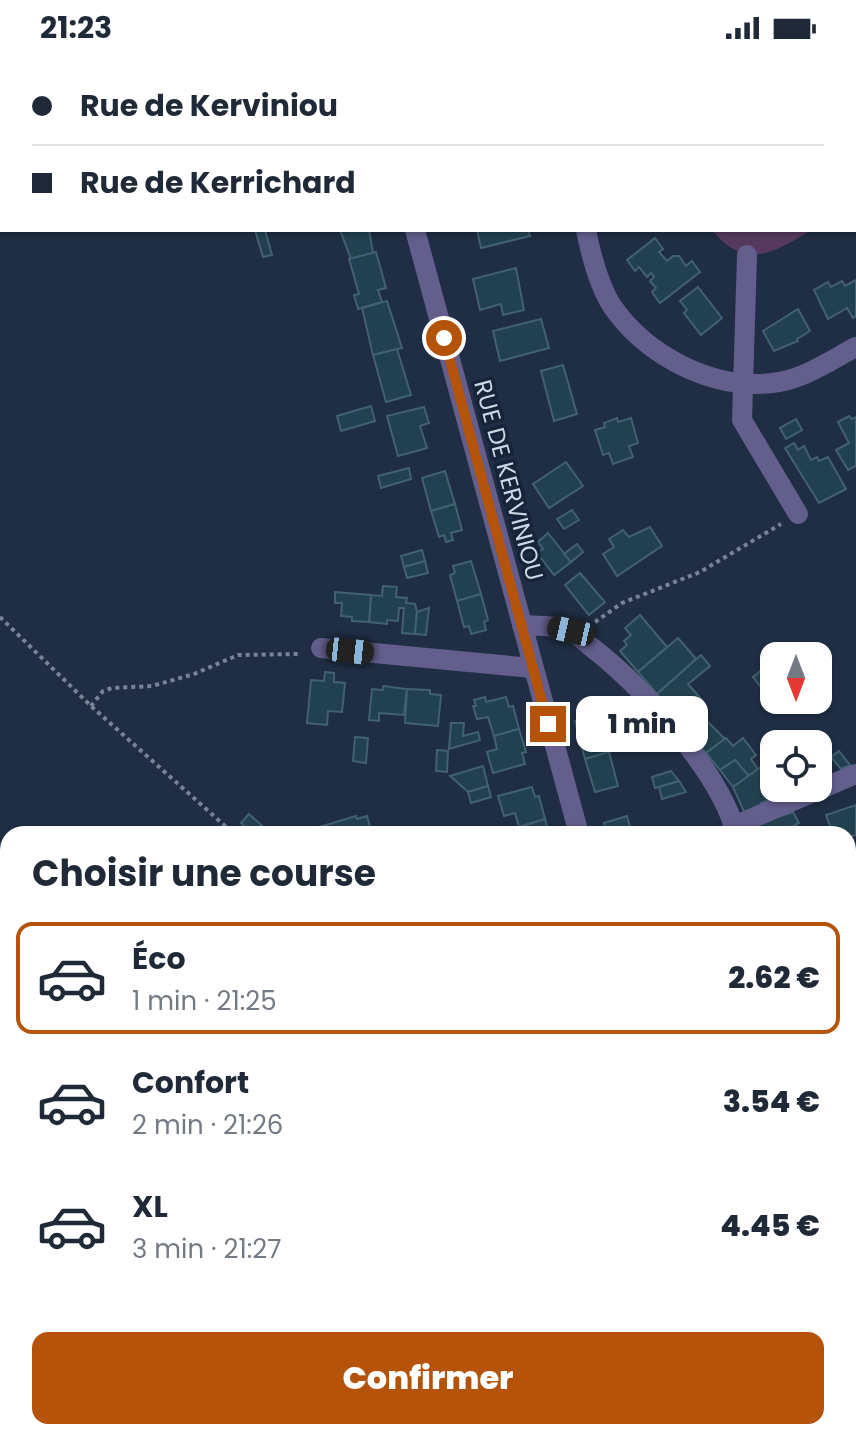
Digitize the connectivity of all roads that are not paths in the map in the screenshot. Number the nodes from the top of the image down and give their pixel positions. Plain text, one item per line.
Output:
1 (416, 232) edge
2 (587, 232) edge
3 (747, 255) dead end
4 (856, 347) edge
5 (743, 382) junction
6 (798, 514) road end
7 (522, 625) junction
8 (321, 648) road end
9 (532, 668) junction
10 (856, 774) edge
11 (577, 826) edge
12 (733, 826) edge
13 (744, 826) edge

1 - 7 street, RUE DE KERVINIOU
2 - 5 street
3 - 5 street
4 - 5 street
5 - 6 street
7 - 9 street, RUE DE KERVINIOU
7 - 12 street
8 - 9 street
9 - 11 street, RUE DE KERVINIOU
10 - 13 street

